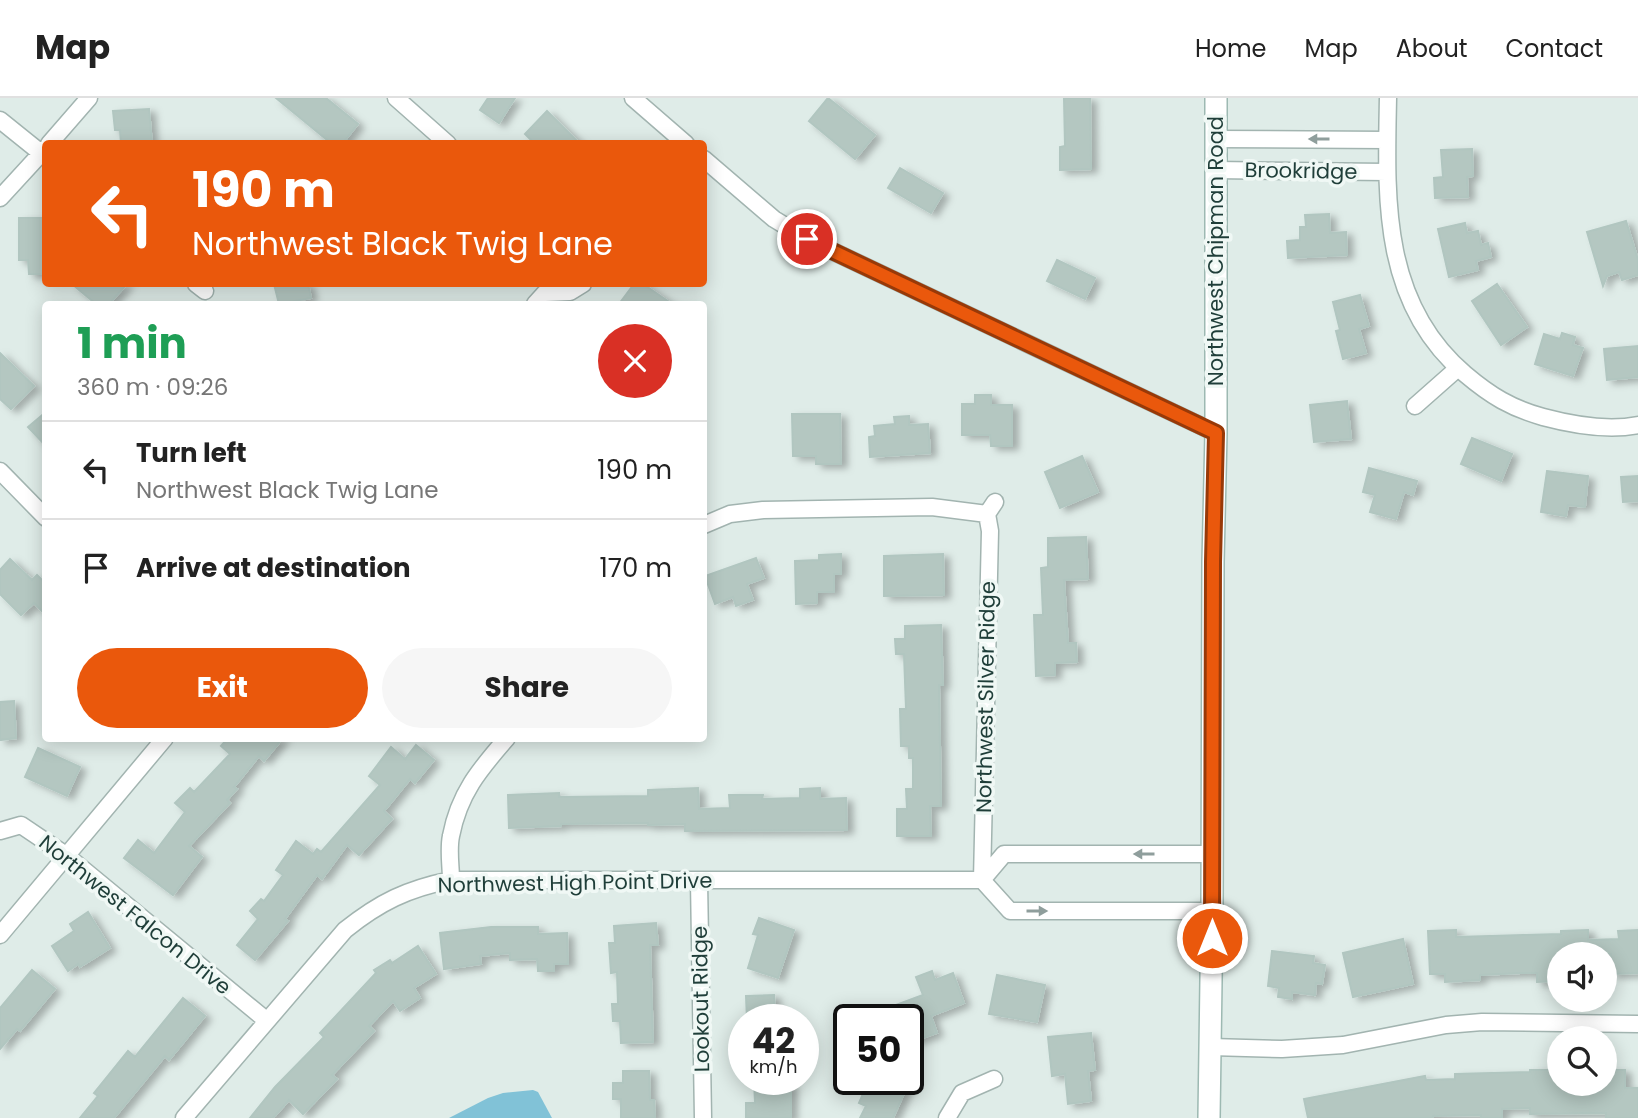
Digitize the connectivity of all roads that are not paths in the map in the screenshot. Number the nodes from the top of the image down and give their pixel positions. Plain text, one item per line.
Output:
1 (89, 98) edge
2 (633, 98) edge
3 (1216, 98) edge
4 (1388, 98) edge
5 (401, 100) edge
6 (0, 120) edge
7 (1216, 139) junction
8 (53, 140) edge
9 (444, 140) edge
10 (681, 140) edge
11 (1387, 140) junction
12 (42, 148) edge
13 (42, 153) edge
14 (707, 162) edge
15 (1215, 170) junction
16 (1387, 172) junction
17 (0, 198) edge
18 (578, 287) edge
19 (538, 301) edge
20 (1458, 368) junction
21 (1415, 406) dead end
22 (1638, 425) edge
23 (1216, 433) junction
24 (0, 471) edge
25 (42, 514) edge
26 (707, 524) edge
27 (162, 742) edge
28 (503, 742) edge
29 (0, 831) edge
30 (1212, 854) junction
31 (67, 856) junction
32 (451, 880) junction
33 (982, 880) junction
34 (699, 881) junction
35 (1212, 911) junction
36 (0, 935) edge
37 (266, 1020) junction
38 (1638, 1024) edge
39 (1211, 1047) junction
40 (994, 1079) dead end
41 (184, 1118) edge
42 (703, 1118) edge
43 (947, 1118) edge
44 (1209, 1118) edge

1 - 8 street
2 - 10 street
3 - 7 main road, Northwest Chipman Road
4 - 11 street
5 - 9 street
6 - 12 street
11 -> 7 street, Brookridge
7 - 15 main road, Northwest Chipman Road
11 - 16 street
13 - 17 street
14 - 23 street
15 - 16 street, Brookridge
15 - 23 main road, Northwest Chipman Road
16 - 20 street
18 - 19 street
20 - 21 street
20 - 22 street
23 - 30 main road, Northwest Chipman Road
24 - 25 street
26 - 33 street, Northwest Silver Ridge
27 - 31 street
28 - 32 street
29 - 31 street, Northwest Falcon Drive
30 -> 33 street
30 - 35 main road, Northwest Chipman Road
31 - 36 street
31 - 37 street, Northwest Falcon Drive
32 - 34 street, Northwest High Point Drive
32 - 37 street, Northwest High Point Drive
33 - 34 street, Northwest High Point Drive
33 -> 35 street
34 - 42 street, Lookout Ridge
35 - 39 main road, Northwest Chipman Road
37 - 41 street, Northwest High Point Drive
38 - 39 street
39 - 44 main road, Northwest Chipman Road
40 - 43 street

